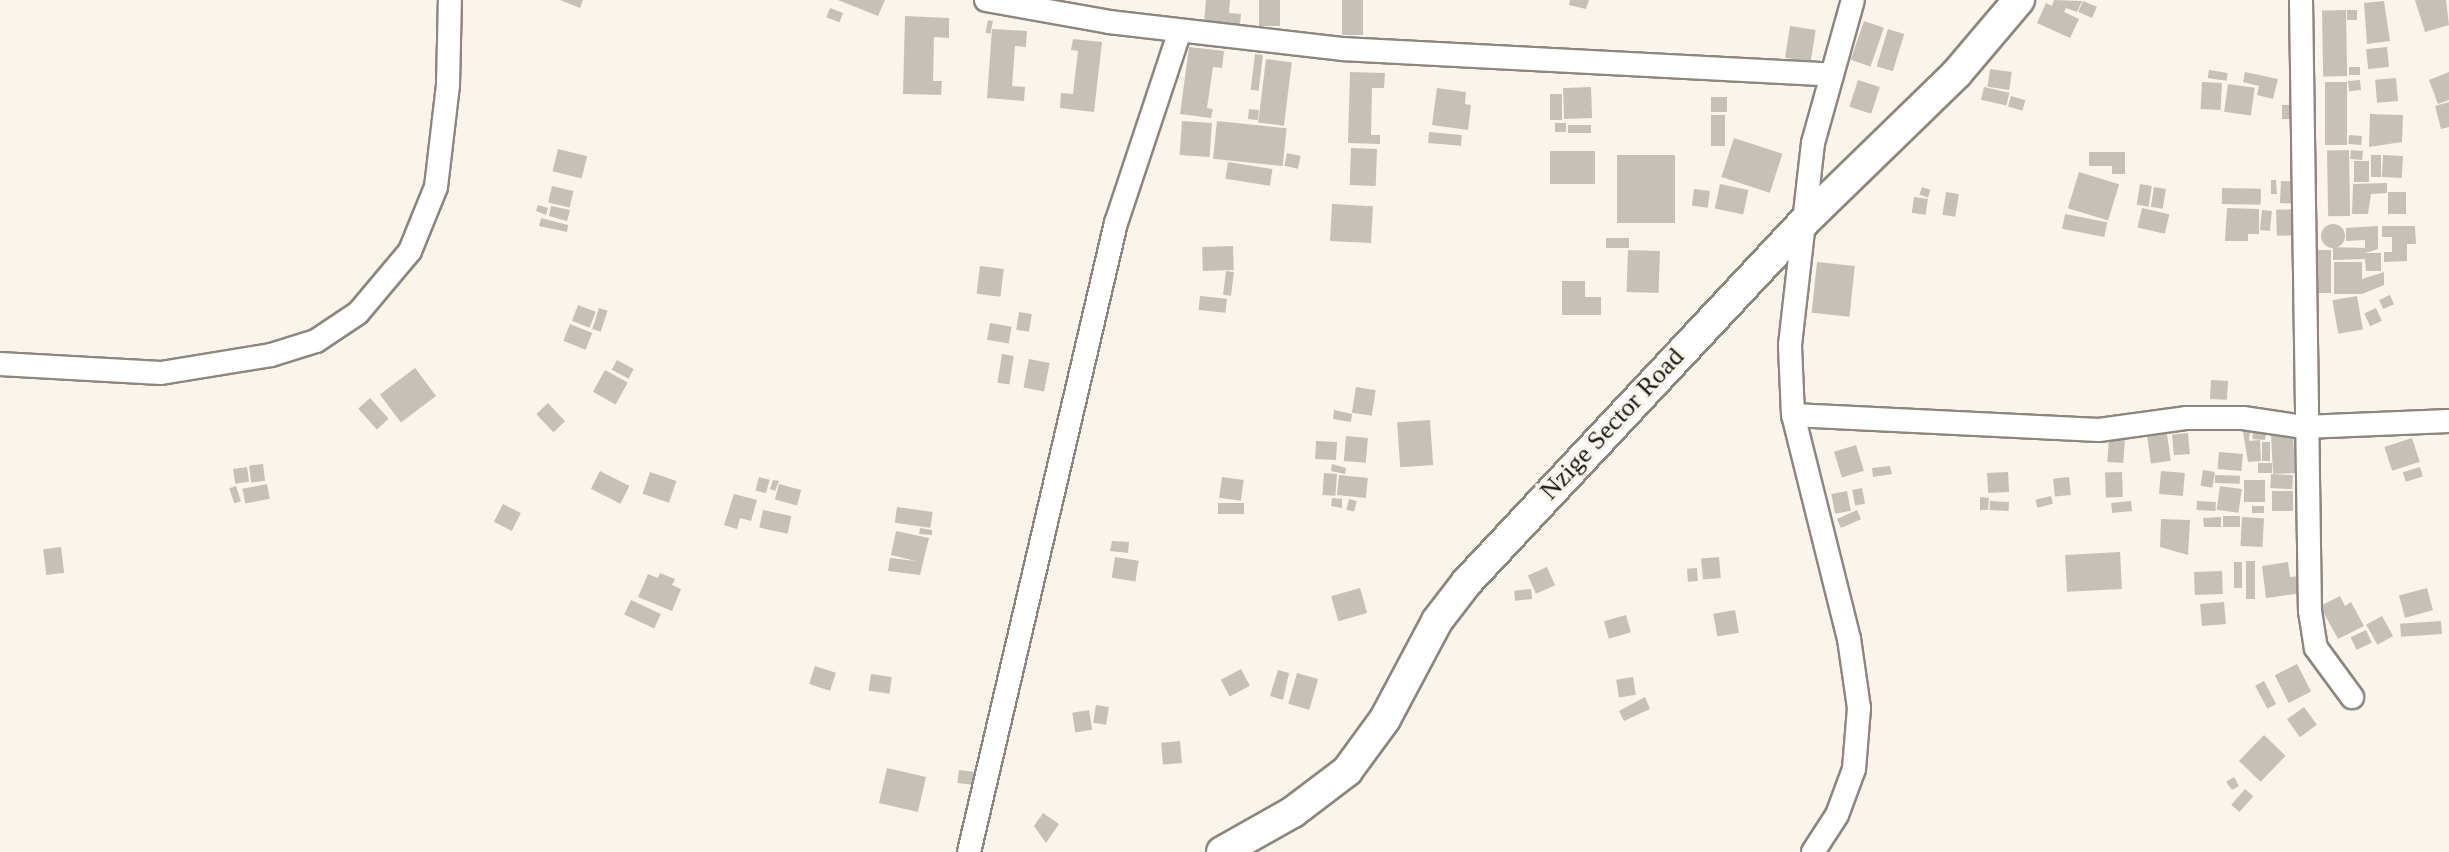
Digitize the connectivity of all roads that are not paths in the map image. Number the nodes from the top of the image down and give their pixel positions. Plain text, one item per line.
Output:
1 (450, 0) edge
2 (986, 0) edge
3 (1853, 0) edge
4 (2019, 0) edge
5 (2301, 0) edge
6 (1180, 31) junction
7 (1828, 74) junction
8 (1806, 220) junction
9 (0, 364) edge
10 (1793, 415) junction
11 (2449, 421) edge
12 (2304, 427) junction
13 (2352, 697) dead end
14 (969, 852) edge
15 (1222, 852) edge
16 (1813, 852) edge

1 - 9 street
2 - 6 street
3 - 7 street
4 - 8 main road, Nzige Sector Road
5 - 12 street
6 - 7 street
6 - 14 street
7 - 8 street
8 - 10 street
8 - 15 main road, Nzige Sector Road
10 - 12 street
10 - 16 street
11 - 12 street
12 - 13 street

